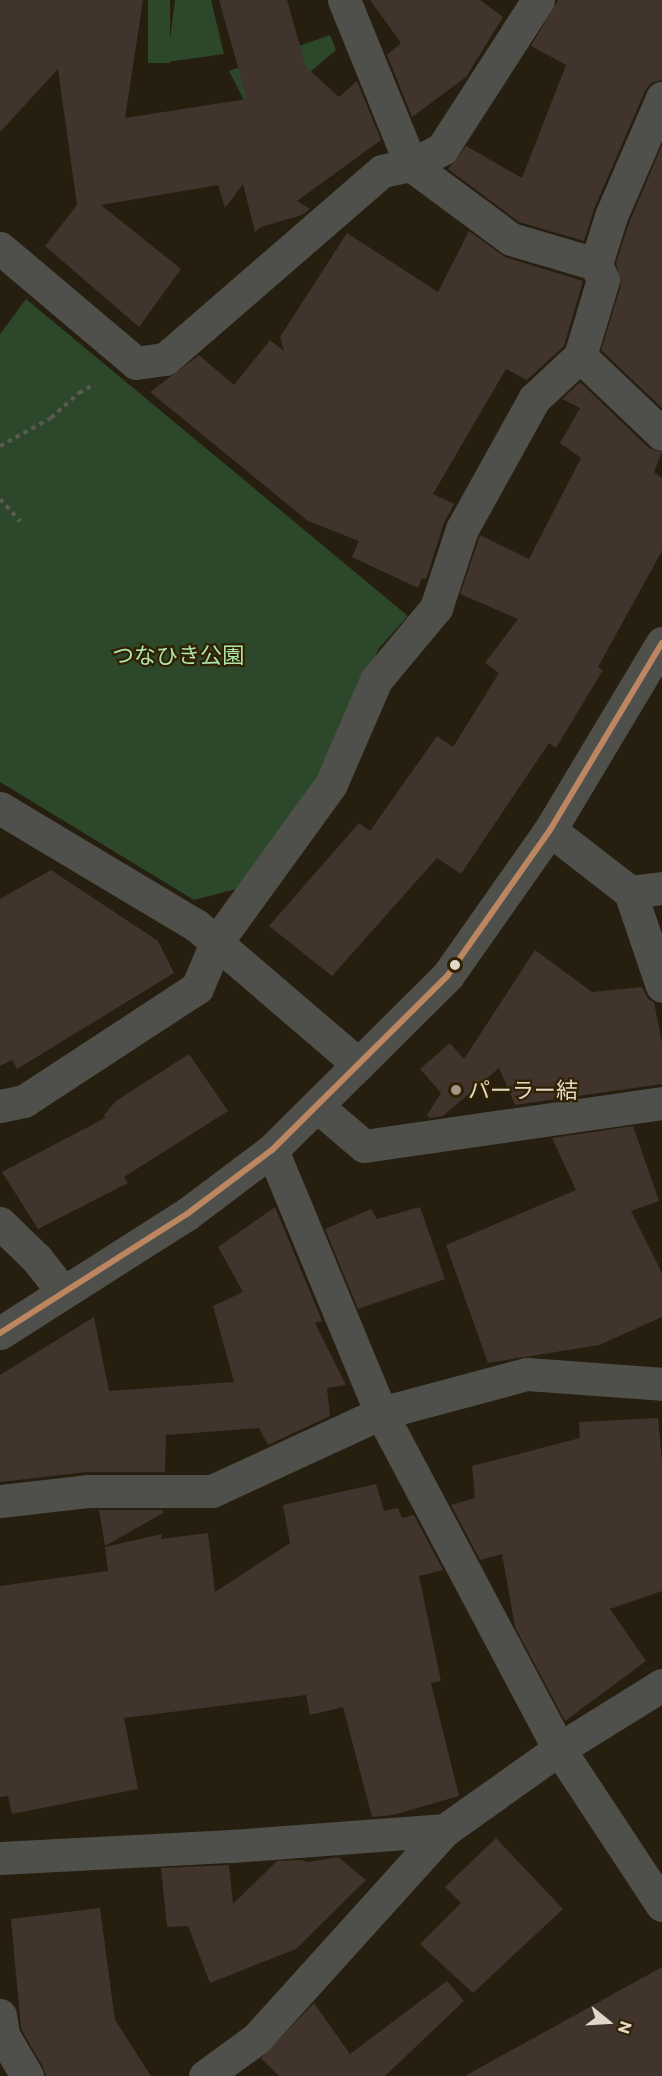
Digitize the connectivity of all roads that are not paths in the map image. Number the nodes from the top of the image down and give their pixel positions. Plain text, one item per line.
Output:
1 (344, 0) edge
2 (538, 0) edge
3 (662, 98) edge
4 (411, 165) junction
5 (0, 248) edge
6 (596, 264) junction
7 (580, 356) junction
8 (662, 434) edge
9 (662, 643) edge
10 (0, 808) edge
11 (550, 830) junction
12 (646, 890) edge
13 (216, 943) junction
14 (662, 986) edge
15 (359, 1065) junction
16 (662, 1103) edge
17 (0, 1106) edge
18 (318, 1107) junction
19 (272, 1150) junction
20 (0, 1223) edge
21 (63, 1292) junction
22 (0, 1333) edge
23 (662, 1384) edge
24 (381, 1413) junction
25 (0, 1501) edge
26 (662, 1685) edge
27 (559, 1749) junction
28 (445, 1830) junction
29 (0, 1858) edge
30 (662, 1905) edge
31 (1, 2029) edge
32 (27, 2076) edge
33 (205, 2076) edge

1 - 4 street
2 - 4 street
3 - 6 street
4 - 5 street
4 - 6 street
6 - 7 street
7 - 8 street
7 - 13 street
9 - 11 street
10 - 13 street
11 - 12 street
11 - 15 street
12 - 14 street
13 - 15 street
13 - 17 street
15 - 18 street
16 - 18 street
18 - 19 street
19 - 21 street
19 - 24 street
20 - 21 street
21 - 22 street
23 - 24 street
24 - 25 street
24 - 27 street
26 - 27 street
27 - 28 street
27 - 30 street
28 - 29 street
28 - 33 street
31 - 32 street

